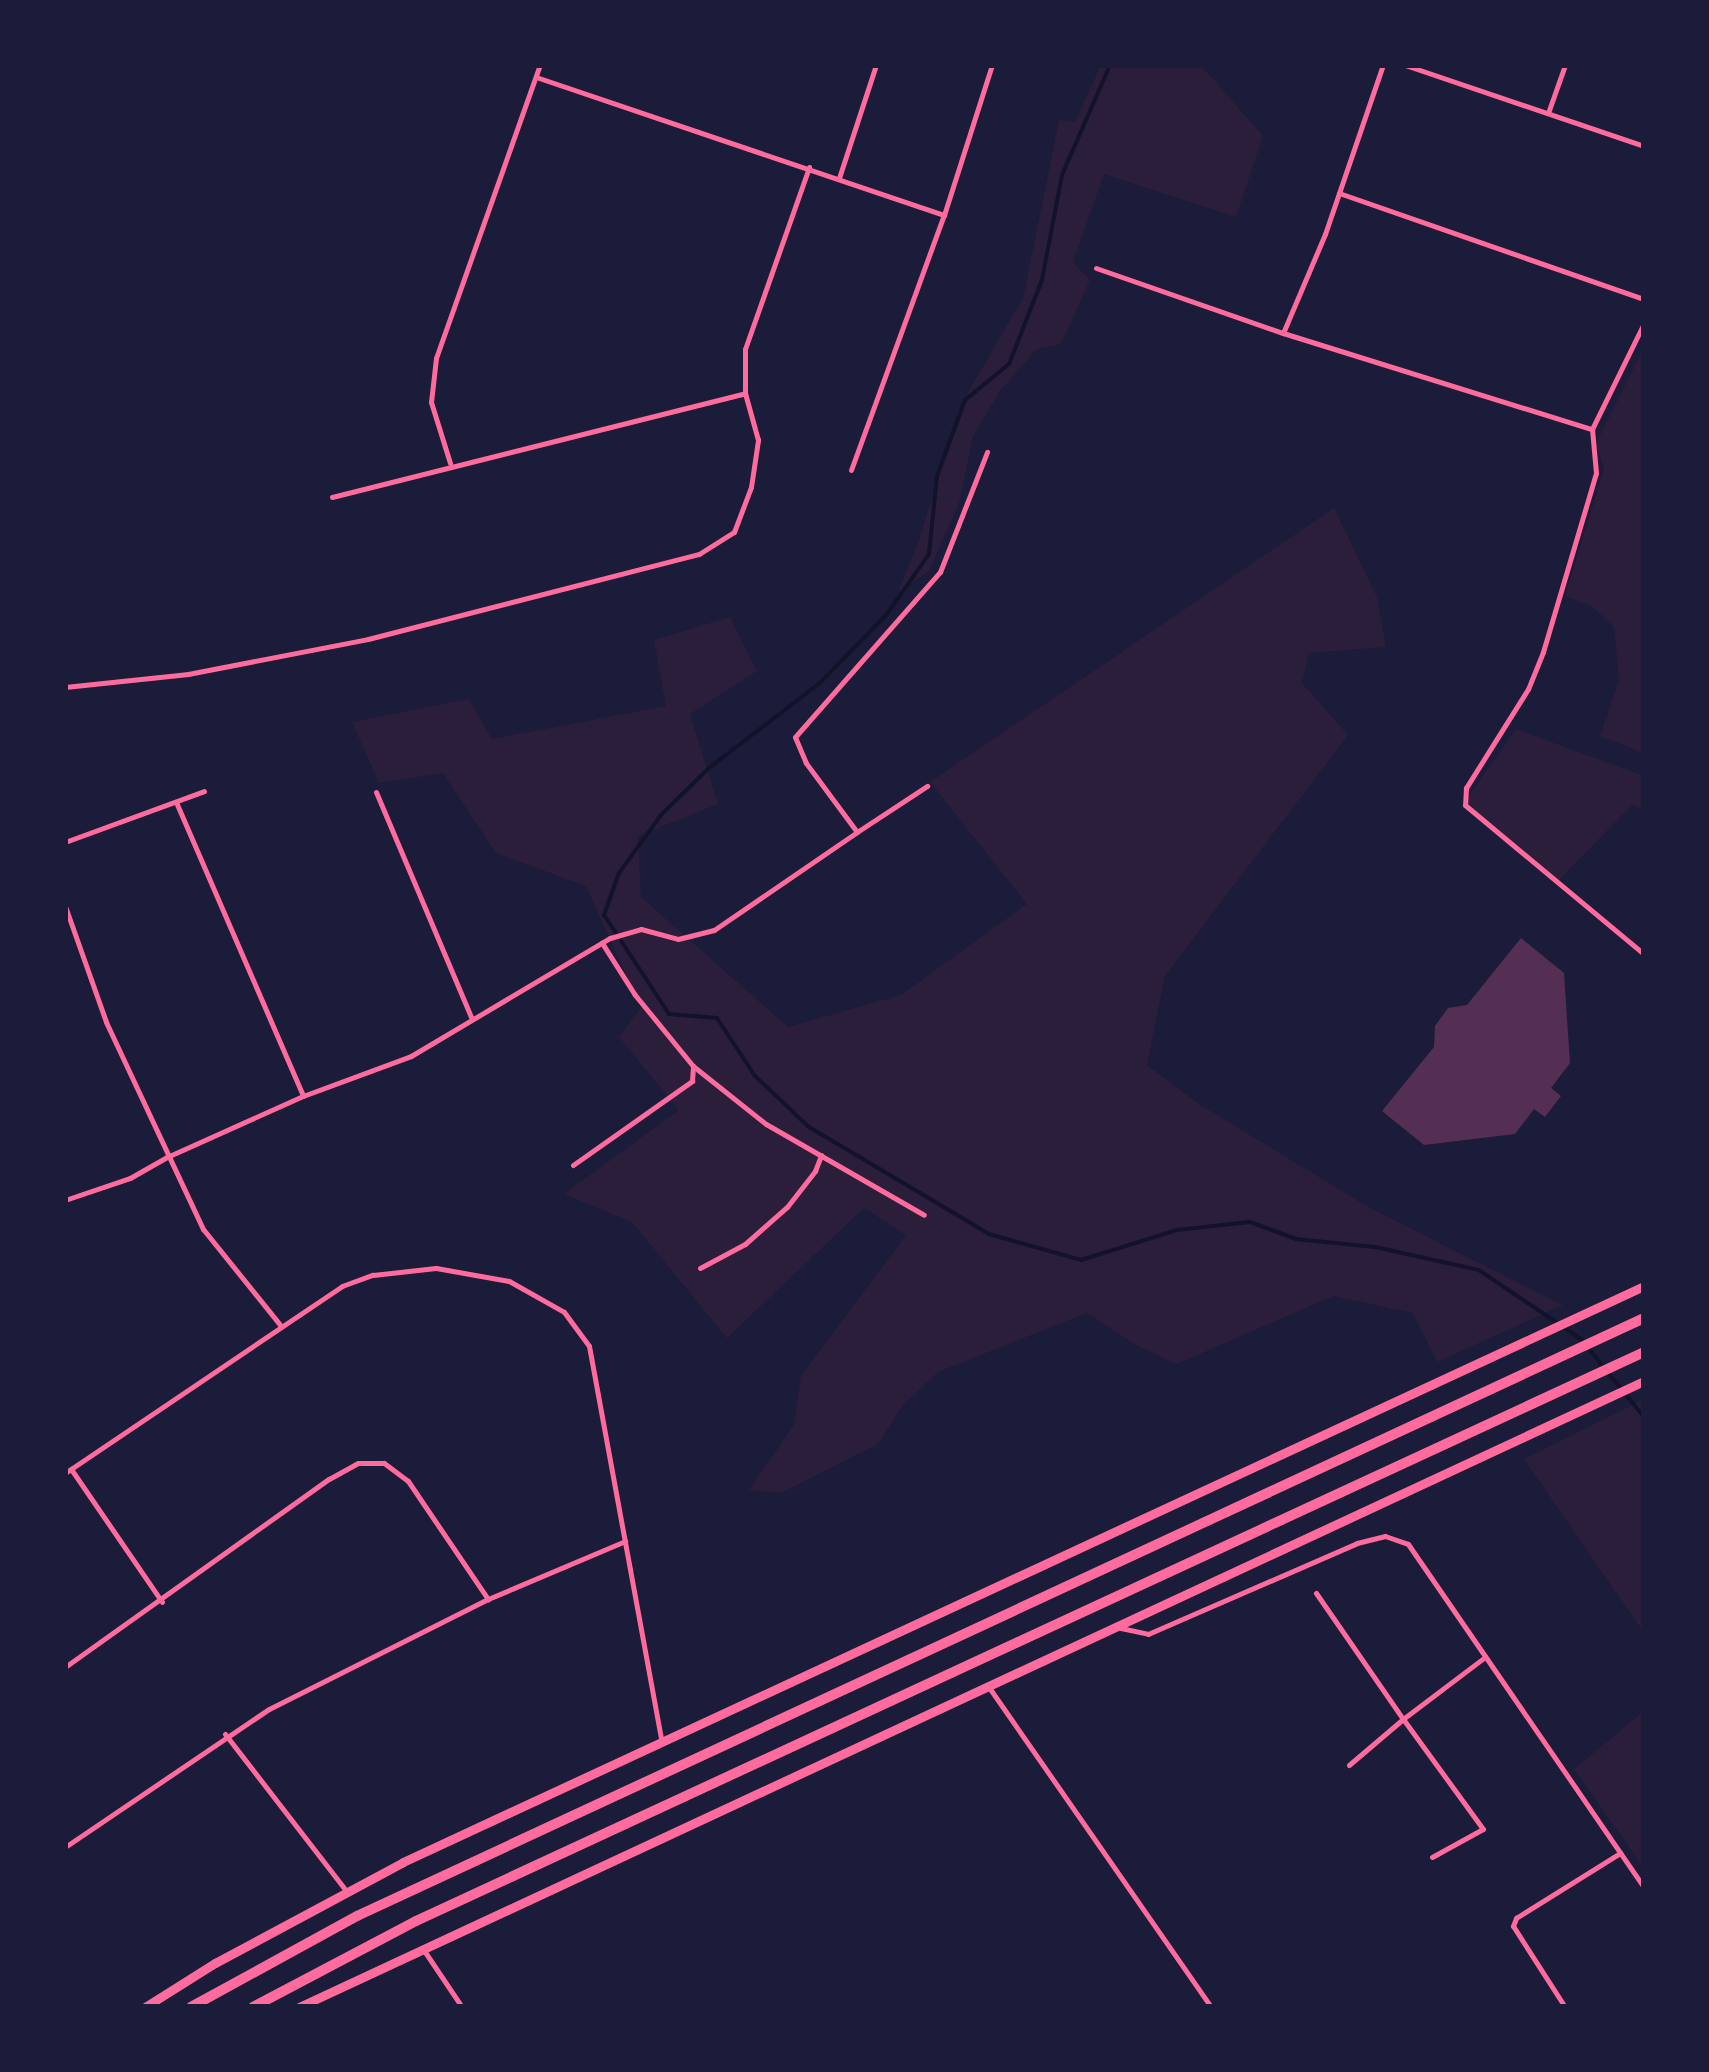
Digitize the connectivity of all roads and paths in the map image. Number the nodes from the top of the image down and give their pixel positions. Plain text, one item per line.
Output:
1 (540, 65) edge
2 (876, 65) edge
3 (992, 65) edge
4 (1383, 65) edge
5 (1405, 65) edge
6 (1565, 65) edge
7 (536, 78) junction
8 (1548, 113) junction
9 (1644, 146) edge
10 (809, 167) junction
11 (840, 178) junction
12 (1340, 193) junction
13 (944, 216) junction
14 (1096, 268) dead end
15 (1644, 299) edge
16 (1644, 323) edge
17 (1283, 333) junction
18 (744, 393) junction
19 (1592, 429) junction
20 (987, 452) dead end
21 (450, 464) junction
22 (851, 470) dead end
23 (332, 497) dead end
24 (65, 687) edge
25 (927, 786) dead end
26 (204, 791) dead end
27 (376, 792) dead end
28 (176, 802) junction
29 (857, 832) junction
30 (65, 842) edge
31 (65, 906) edge
32 (602, 943) junction
33 (1644, 954) edge
34 (472, 1018) junction
35 (692, 1066) junction
36 (303, 1096) junction
37 (821, 1155) junction
38 (166, 1156) junction
39 (573, 1165) dead end
40 (65, 1200) edge
41 (924, 1215) dead end
42 (700, 1268) dead end
43 (1644, 1286) edge
44 (1644, 1318) edge
45 (281, 1326) junction
46 (1644, 1352) edge
47 (1644, 1380) edge
48 (68, 1471) edge
49 (624, 1541) junction
50 (1316, 1593) dead end
51 (488, 1598) junction
52 (162, 1602) junction
53 (1116, 1626) junction
54 (1485, 1657) junction
55 (65, 1666) edge
56 (988, 1686) junction
57 (1404, 1719) junction
58 (225, 1734) junction
59 (662, 1742) junction
60 (1349, 1765) dead end
61 (65, 1847) edge
62 (1620, 1854) junction
63 (1432, 1857) dead end
64 (1644, 1887) edge
65 (347, 1892) junction
66 (423, 1949) junction
67 (146, 2007) edge
68 (190, 2007) edge
69 (253, 2007) edge
70 (299, 2007) edge
71 (462, 2007) edge
72 (1211, 2007) edge
73 (1565, 2007) edge

1 - 7 street
2 - 11 street
3 - 13 street
4 - 12 street
5 - 8 street
6 - 8 street
7 - 10 street
7 - 21 street
8 - 9 street
10 - 11 street
10 - 18 street
11 - 13 street
12 - 15 street
12 - 17 street
13 - 22 street
14 - 17 street
16 - 19 street
17 - 19 street
18 - 21 street
18 - 24 street
19 - 33 street
20 - 29 street
21 - 23 street
25 - 29 street
26 - 28 street
27 - 34 street
28 - 30 street
28 - 36 street
29 - 32 street
31 - 38 street
32 - 34 street
32 - 35 street
34 - 36 street
35 - 37 street
35 - 39 street
36 - 38 street
37 - 41 street
37 - 42 street
38 - 40 street
38 - 45 street
43 - 59 main road
44 - 68 highway
45 - 48 street
45 - 49 street
46 - 69 highway
47 - 53 main road
48 - 52 street
49 - 51 street
49 - 59 street
50 - 57 street
51 - 52 street
51 - 58 street
52 - 55 street
53 - 54 street
53 - 56 main road
54 - 57 street
54 - 62 street
56 - 66 main road
56 - 72 street
57 - 60 street
57 - 63 street
58 - 61 street
58 - 65 street
59 - 65 main road
62 - 64 street
62 - 73 street
65 - 67 main road
66 - 70 main road
66 - 71 street

